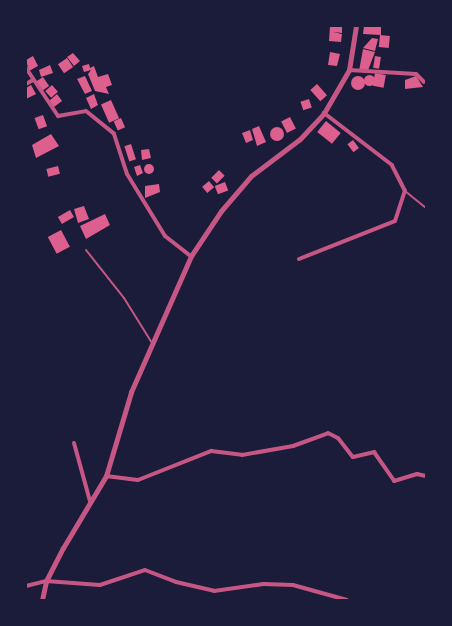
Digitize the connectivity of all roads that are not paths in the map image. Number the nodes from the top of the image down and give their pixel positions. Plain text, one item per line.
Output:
1 (356, 26) edge
2 (26, 68) edge
3 (349, 70) junction
4 (33, 80) junction
5 (424, 82) dead end
6 (26, 84) edge
7 (324, 113) junction
8 (405, 191) junction
9 (426, 208) edge
10 (86, 250) dead end
11 (191, 256) junction
12 (299, 259) dead end
13 (152, 343) junction
14 (74, 443) dead end
15 (106, 476) junction
16 (426, 476) edge
17 (90, 501) junction
18 (46, 581) junction
19 (26, 586) edge
20 (42, 600) edge
21 (347, 600) edge

1 - 3 street
2 - 4 street
3 - 5 street
3 - 7 street
4 - 6 street
4 - 11 street
7 - 8 street
7 - 11 street
8 - 9 lane
8 - 12 street
10 - 13 lane
11 - 13 street
13 - 15 street
14 - 17 street
15 - 16 street
15 - 17 street
17 - 18 street
18 - 19 street
18 - 20 street
18 - 21 street

